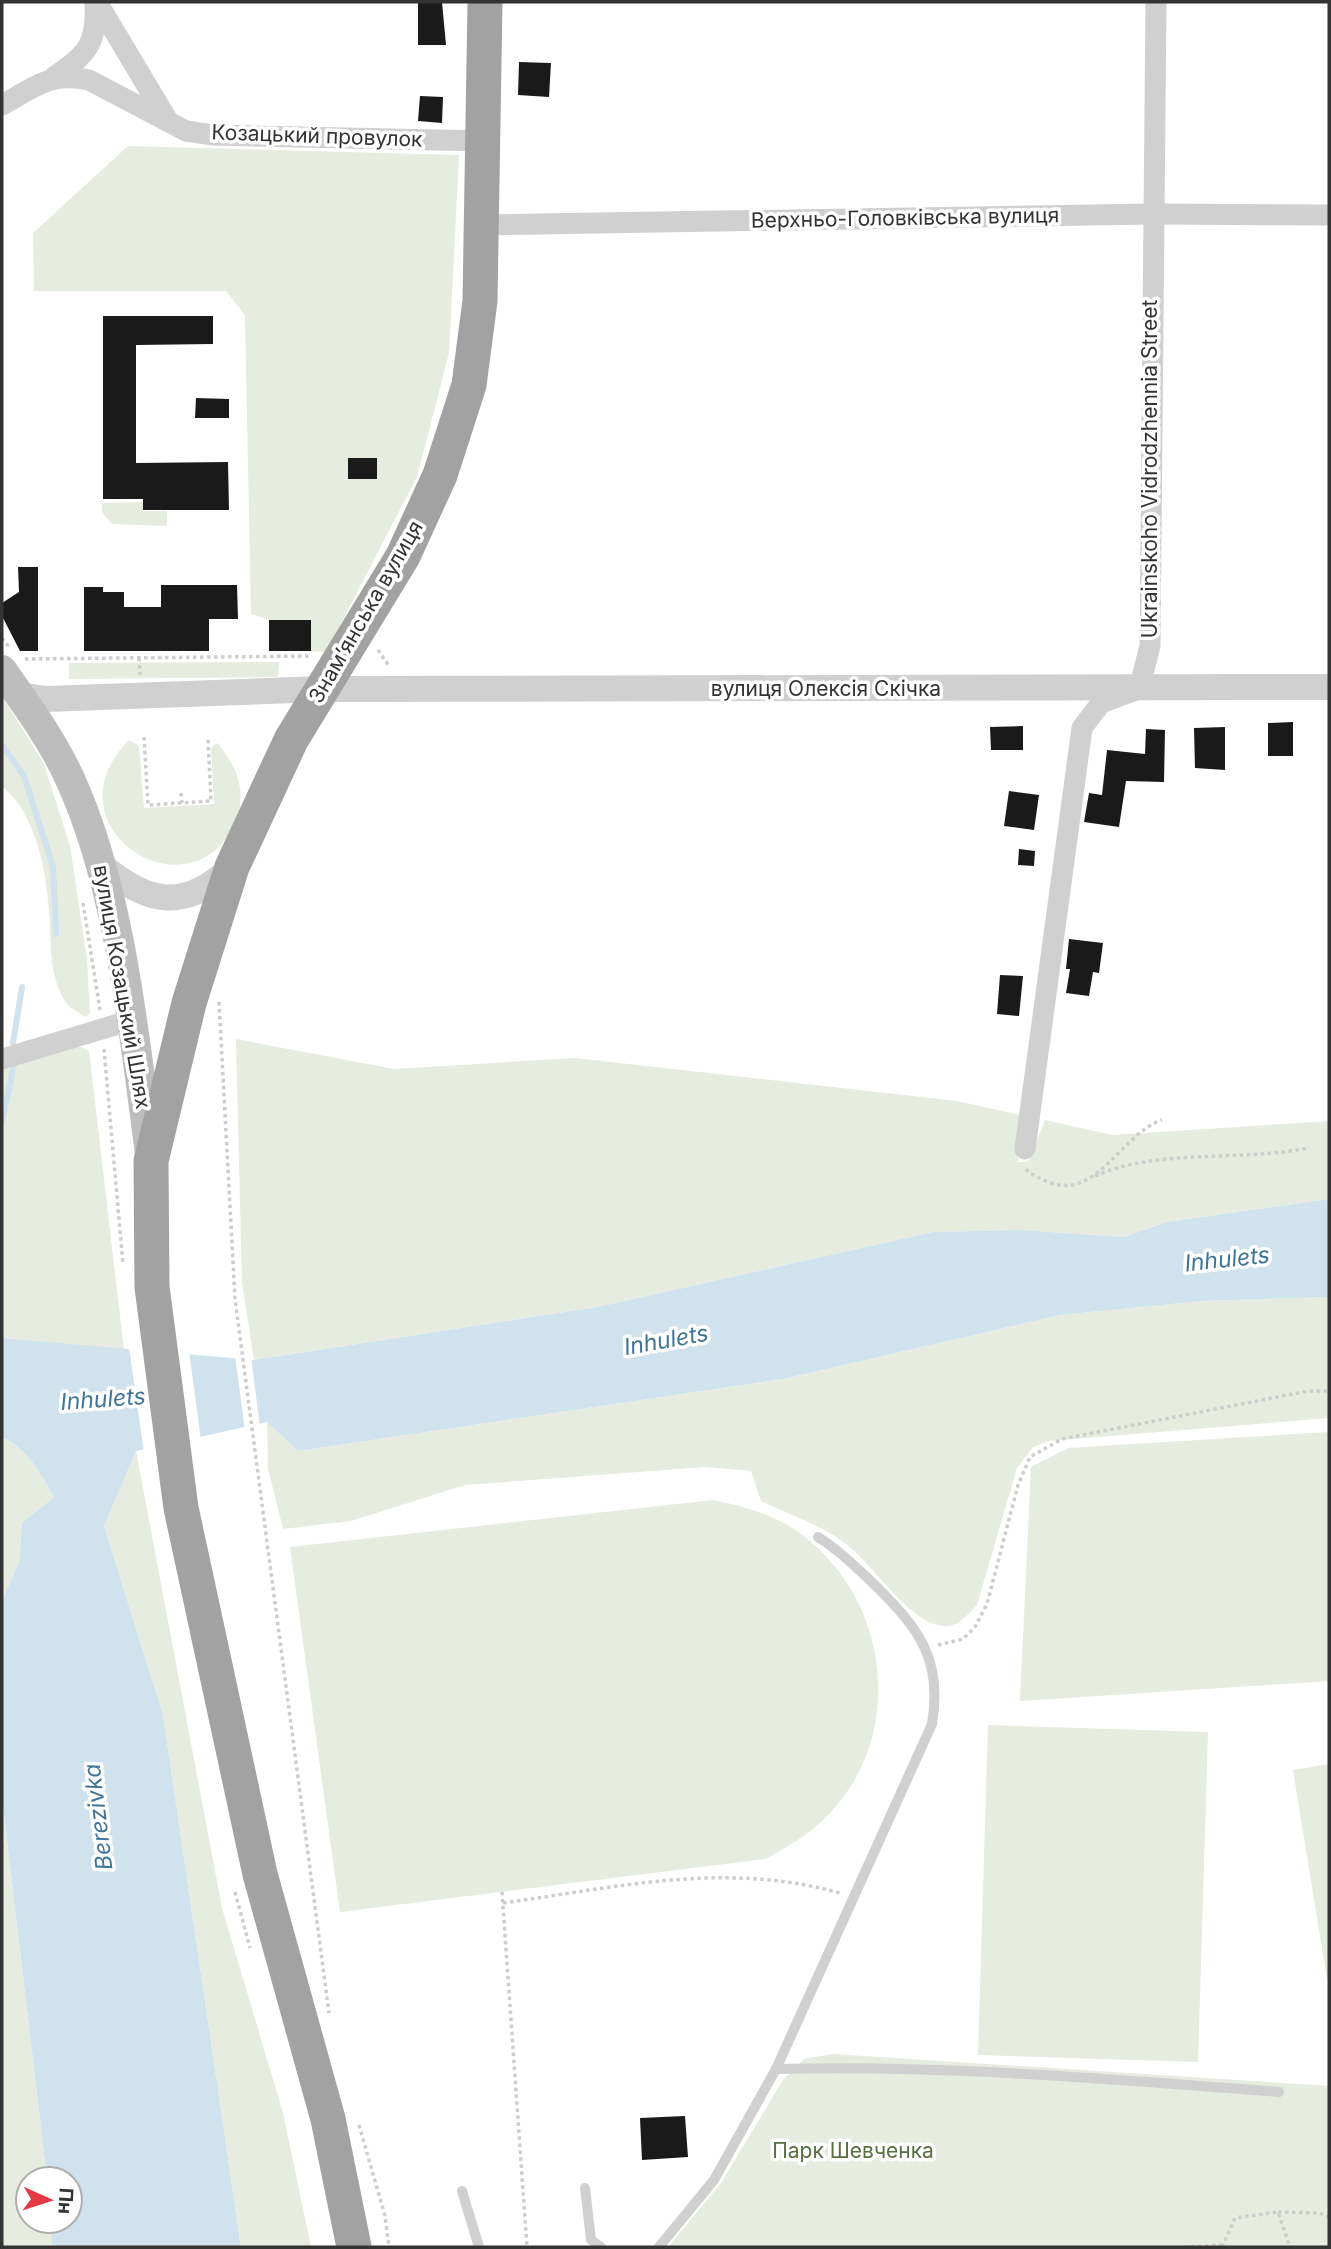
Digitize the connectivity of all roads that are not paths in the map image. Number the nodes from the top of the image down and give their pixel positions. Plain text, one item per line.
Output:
1 (96, 2) edge
2 (485, 2) edge
3 (1156, 2) edge
4 (54, 77) junction
5 (2, 105) edge
6 (168, 121) junction
7 (483, 141) junction
8 (1152, 214) junction
9 (1329, 215) edge
10 (481, 225) junction
11 (11, 661) edge
12 (318, 673) junction
13 (1329, 687) edge
14 (1139, 689) junction
15 (19, 695) junction
16 (101, 865) junction
17 (232, 867) junction
18 (132, 1020) junction
19 (2, 1059) edge
20 (1025, 1149) road end
21 (151, 1161) junction
22 (818, 1537) dead end
23 (776, 2069) junction
24 (1279, 2092) dead end
25 (585, 2188) dead end
26 (463, 2191) dead end
27 (354, 2247) edge
28 (478, 2247) edge
29 (601, 2247) edge
30 (659, 2247) edge

1 - 4 street
1 - 6 street
2 - 7 highway, Знамʼянська вулиця
3 - 8 street, Ukrainskoho Vidrodzhennia Street
4 - 5 street
4 - 6 street, Козацький провулок
6 - 7 street, Козацький провулок
7 - 10 highway, Знамʼянська вулиця
8 - 9 street, Верхньо-Головківська вулиця
8 - 10 street, Верхньо-Головківська вулиця
8 - 14 street, Ukrainskoho Vidrodzhennia Street
10 - 12 highway, Знамʼянська вулиця
11 - 15 main road, вулиця Козацький Шлях
12 - 14 street, вулиця Олексія Скічка
12 - 15 street, вулиця Олексія Скічка
12 - 17 highway, Знамʼянська вулиця
13 - 14 street, вулиця Олексія Скічка
14 - 20 street
15 - 16 main road, вулиця Козацький Шлях
16 - 17 street
16 - 18 main road, вулиця Козацький Шлях
17 - 21 highway, Знамʼянська вулиця
18 - 19 street
18 - 21 main road, вулиця Козацький Шлях
21 - 27 highway, Знамʼянська вулиця
22 - 23 lane
23 - 24 lane
23 - 30 lane
25 - 29 lane
26 - 28 lane

